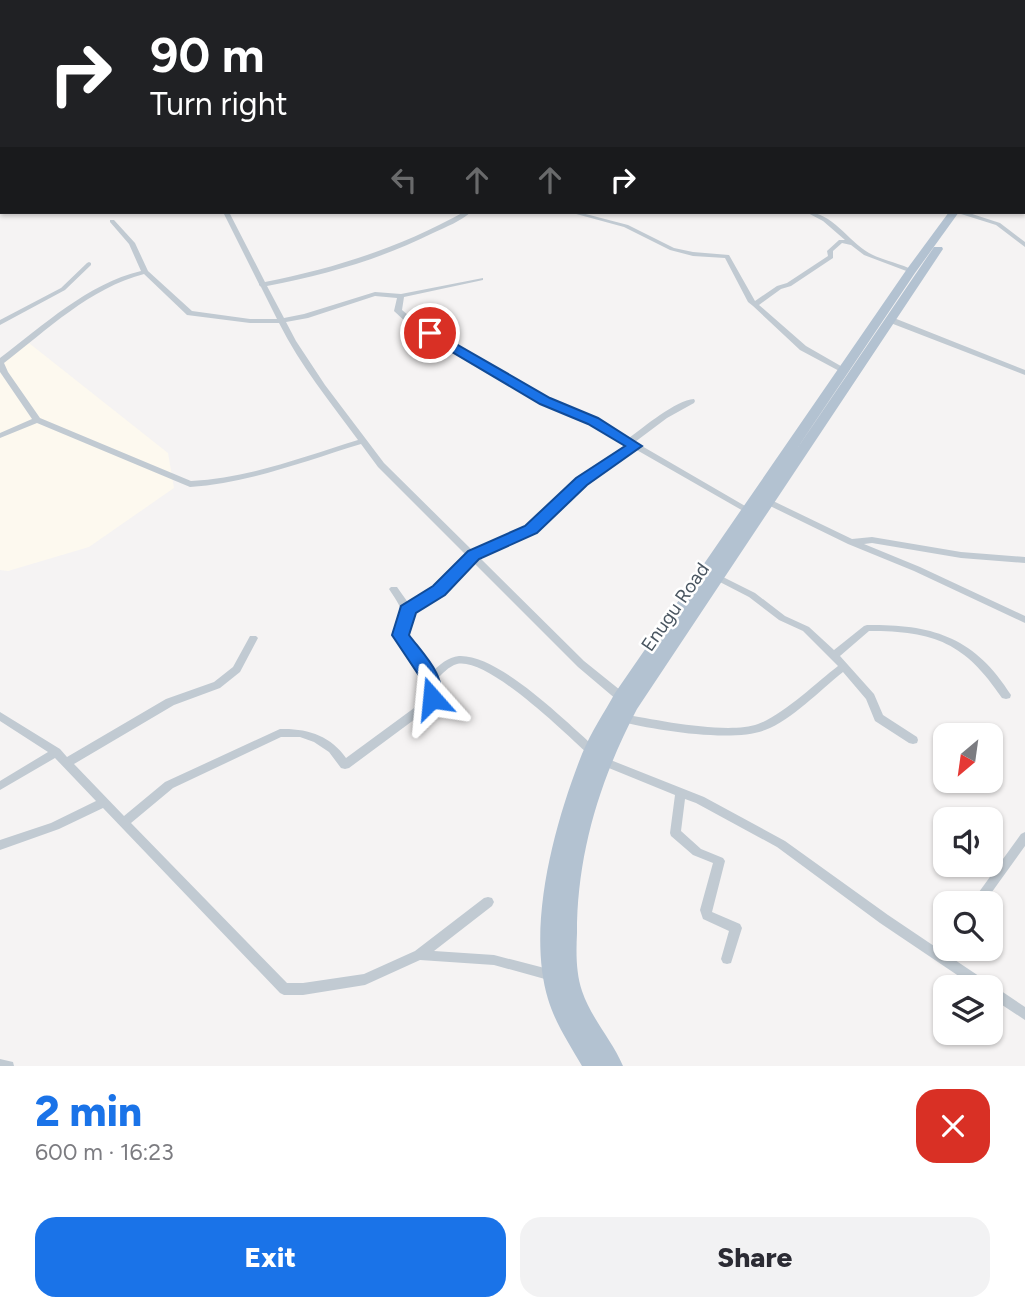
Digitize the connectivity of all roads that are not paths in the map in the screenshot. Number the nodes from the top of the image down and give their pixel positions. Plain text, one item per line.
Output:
1 (227, 214) edge
2 (464, 214) edge
3 (580, 214) edge
4 (813, 214) edge
5 (959, 214) edge
6 (960, 214) edge
7 (967, 214) edge
8 (112, 221) dead end
9 (850, 243) junction
10 (1025, 245) edge
11 (89, 264) dead end
12 (911, 271) junction
13 (145, 272) junction
14 (481, 279) dead end
15 (262, 285) junction
16 (401, 296) junction
17 (755, 305) junction
18 (283, 320) junction
19 (891, 320) junction
20 (0, 323) edge
21 (0, 362) edge
22 (843, 371) junction
23 (1025, 373) edge
24 (691, 401) dead end
25 (37, 421) junction
26 (0, 436) edge
27 (362, 441) junction
28 (632, 444) junction
29 (769, 502) junction
30 (748, 510) junction
31 (851, 542) junction
32 (473, 555) junction
33 (1025, 560) edge
34 (719, 578) junction
35 (394, 589) dead end
36 (407, 610) junction
37 (1025, 620) edge
38 (253, 638) dead end
39 (834, 656) junction
40 (844, 666) junction
41 (431, 679) junction
42 (1006, 695) dead end
43 (621, 697) junction
44 (0, 716) edge
45 (623, 718) junction
46 (913, 740) dead end
47 (56, 752) junction
48 (597, 756) junction
49 (66, 763) junction
50 (0, 786) edge
51 (681, 793) junction
52 (103, 803) junction
53 (123, 822) junction
54 (1025, 837) edge
55 (0, 845) edge
56 (985, 891) edge
57 (488, 902) dead end
58 (933, 945) edge
59 (419, 955) junction
60 (727, 959) dead end
61 (955, 961) edge
62 (554, 975) junction
63 (971, 975) edge
64 (1003, 999) edge
65 (1025, 1014) edge
66 (0, 1065) edge
67 (8, 1066) edge
68 (593, 1066) edge
69 (613, 1066) edge

1 - 15 street
2 - 15 street
3 - 17 street
4 - 9 street
5 - 12 main road
6 - 19 main road, Enugu Road
7 - 10 street
8 - 13 street
9 - 12 street
9 - 17 street
11 - 20 street
12 - 22 main road
13 - 18 street
13 - 21 street
14 - 16 street
15 - 18 street
16 - 18 street
16 - 28 street
17 - 22 street
18 - 27 street
19 - 23 street
19 - 29 main road, Enugu Road
21 - 25 street
22 - 30 main road
24 - 28 street
25 - 26 street
25 - 27 street
27 - 32 street
28 - 30 street
28 - 32 street
29 - 31 street
29 - 34 main road, Enugu Road
30 - 43 main road
31 - 33 street
31 - 37 street
32 - 36 street
32 - 43 street
34 - 39 street
34 - 45 main road, Enugu Road
35 - 36 street
36 - 41 street
38 - 49 street
39 - 40 street
39 - 42 street
40 - 45 street
40 - 46 street
41 - 48 street
41 - 53 street
43 - 48 main road
44 - 47 street
45 - 48 main road, Enugu Road
47 - 49 street
47 - 50 street
48 - 51 street
48 - 62 main road
48 - 69 main road, Enugu Road
49 - 52 street
51 - 58 street
51 - 60 street
52 - 53 street
52 - 55 street
53 - 59 street
54 - 56 street
57 - 59 street
59 - 62 street
61 - 63 street
62 - 68 main road
64 - 65 street
66 - 67 street

